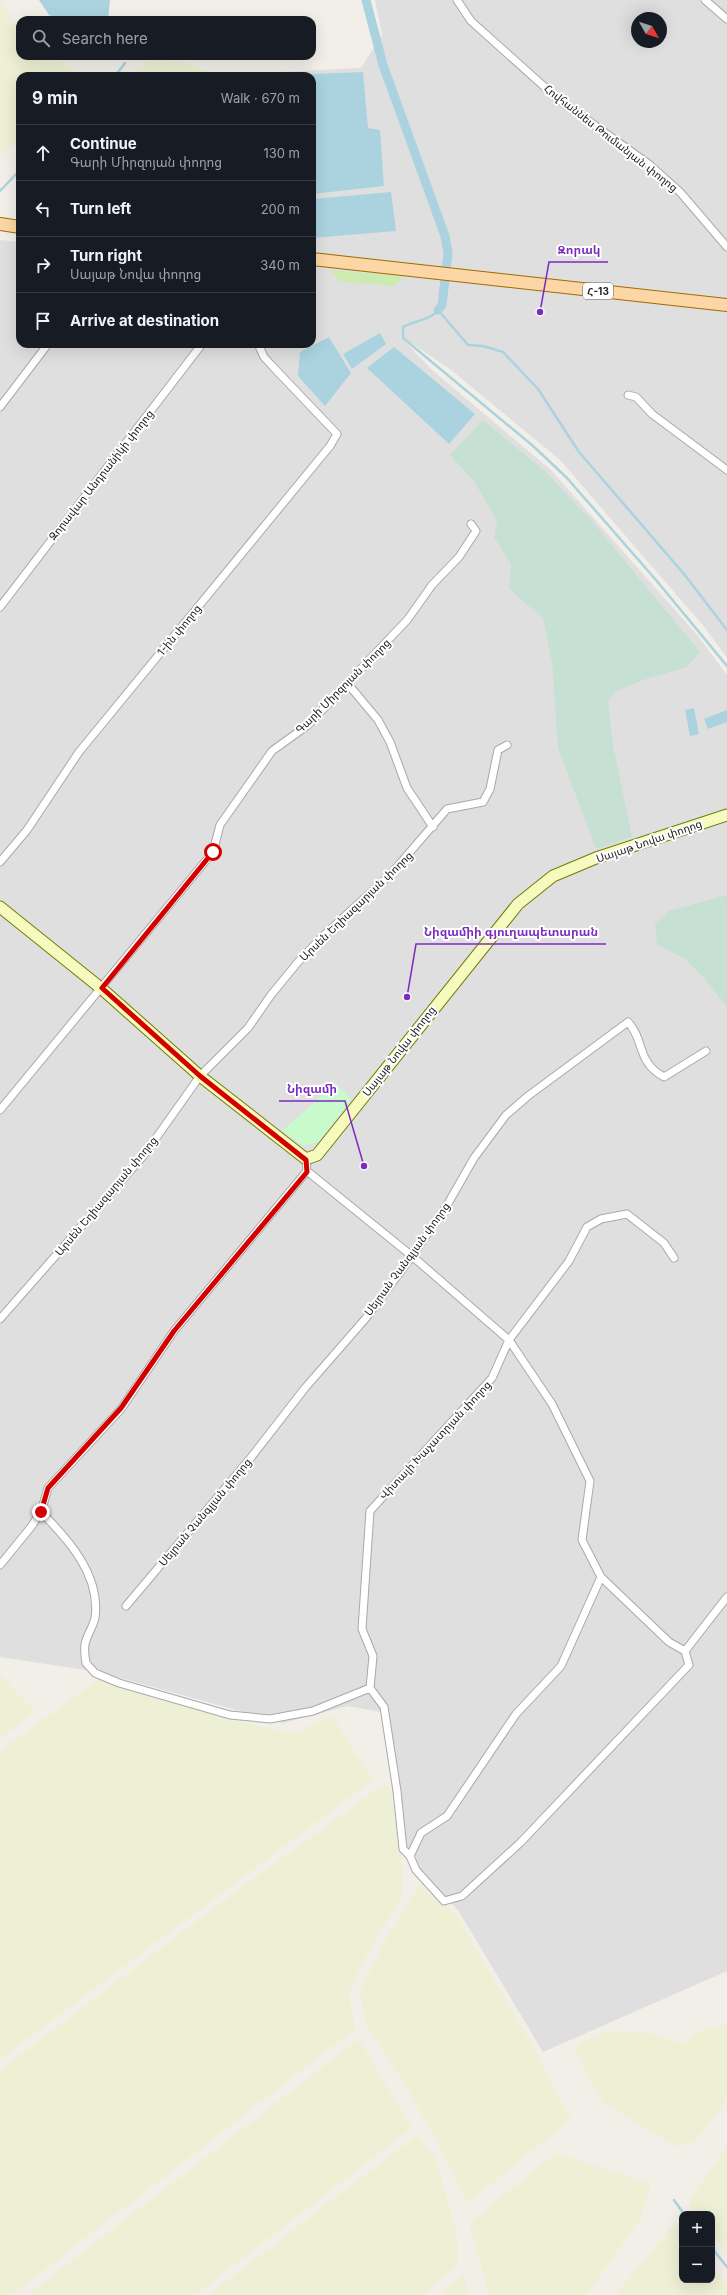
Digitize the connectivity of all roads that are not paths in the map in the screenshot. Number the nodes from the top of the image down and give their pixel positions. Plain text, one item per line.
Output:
1 (457, 0) edge
2 (705, 0) edge
3 (727, 19) edge
4 (0, 224) edge
5 (16, 226) edge
6 (727, 247) edge
7 (316, 259) edge
8 (727, 305) edge
9 (45, 348) edge
10 (199, 348) edge
11 (260, 348) edge
12 (628, 395) dead end
13 (0, 407) edge
14 (727, 470) edge
15 (471, 524) dead end
16 (0, 606) edge
17 (348, 684) junction
18 (507, 745) dead end
19 (727, 815) edge
20 (433, 827) junction
21 (0, 862) edge
22 (0, 907) edge
23 (102, 988) junction
24 (706, 1051) dead end
25 (200, 1076) junction
26 (0, 1110) edge
27 (306, 1160) junction
28 (307, 1172) junction
29 (412, 1256) junction
30 (674, 1258) dead end
31 (0, 1319) edge
32 (509, 1340) junction
33 (41, 1512) junction
34 (0, 1565) edge
35 (601, 1577) junction
36 (727, 1597) edge
37 (126, 1606) dead end
38 (684, 1651) junction
39 (370, 1688) junction
40 (410, 1856) junction

1 - 6 street, Հովհաննես Թումանյան փողոց
2 - 3 street
4 - 5 main road
7 - 8 main road, Հ-13
9 - 13 street
10 - 16 street, Զորավար Անդրանիկի փողոց
11 - 21 street, 1-ին փողոց
12 - 14 street
15 - 17 street, Գարի Միրզոյան փողոց
17 - 20 street
17 - 23 street, Գարի Միրզոյան փողոց
18 - 20 street, Արսեն Եղիազարյան փողոց
19 - 27 main road, Սայաթ Նովա փողոց
20 - 25 street, Արսեն Եղիազարյան փողոց
22 - 23 main road
23 - 25 main road
23 - 26 street, Գարի Միրզոյան փողոց
24 - 29 street, Սեյրան Չանգլյան փողոց
25 - 27 main road
25 - 31 street, Արսեն Եղիազարյան փողոց
27 - 28 street
28 - 29 street
28 - 33 street
29 - 32 street
29 - 37 street, Սեյրան Չանգլյան փողոց
30 - 32 street, Վիտալի Խաչատրյան փողոց
32 - 35 street
32 - 39 street, Վիտալի Խաչատրյան փողոց
33 - 34 street
33 - 39 street
35 - 38 street
35 - 40 street
36 - 38 street
38 - 40 street
39 - 40 street

